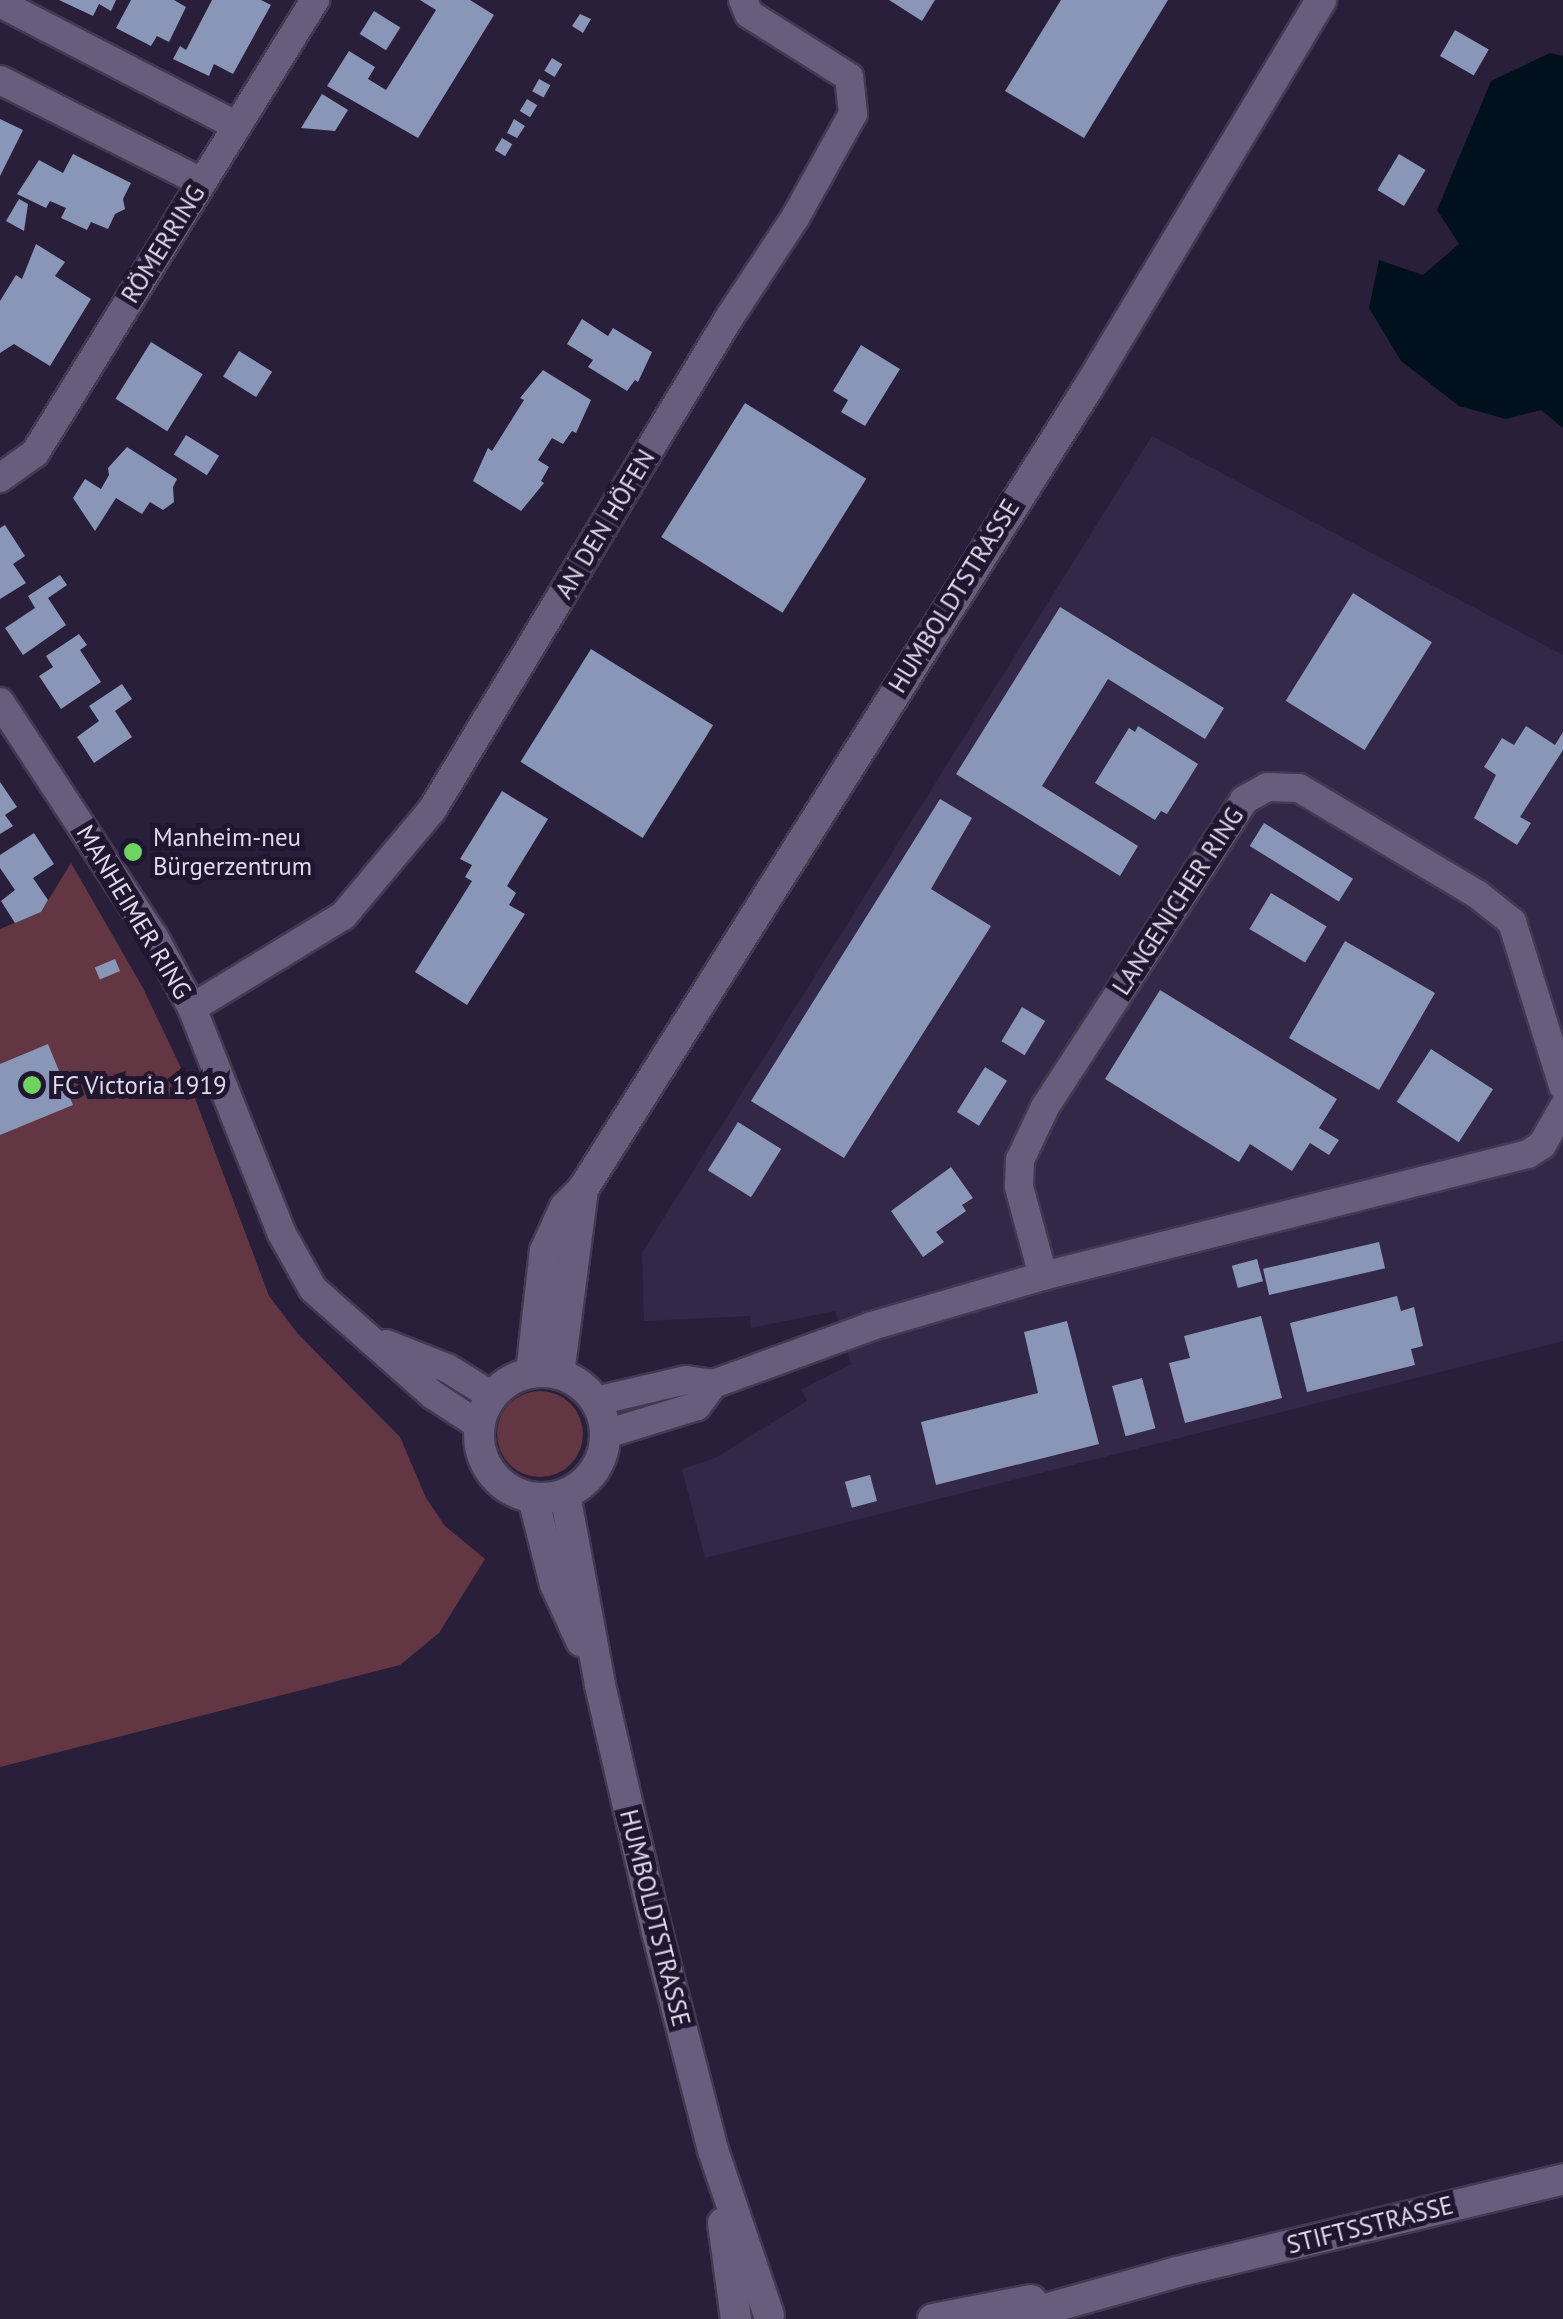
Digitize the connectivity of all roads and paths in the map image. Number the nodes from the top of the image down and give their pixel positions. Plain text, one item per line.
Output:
1 (315, 0) edge
2 (743, 0) edge
3 (1321, 0) edge
4 (0, 3) edge
5 (0, 80) edge
6 (236, 125) junction
7 (201, 182) junction
8 (0, 478) edge
9 (1, 706) edge
10 (192, 1008) junction
11 (1563, 1086) edge
12 (1563, 1108) edge
13 (1043, 1276) junction
14 (366, 1336) junction
15 (545, 1373) junction
16 (713, 1384) junction
17 (492, 1396) junction
18 (596, 1402) junction
19 (479, 1425) junction
20 (606, 1434) junction
21 (565, 1494) junction
22 (533, 1498) junction
23 (600, 1685) junction
24 (713, 2150) junction
25 (1563, 2179) edge
26 (1176, 2272) junction
27 (769, 2318) edge
28 (736, 2319) edge
29 (933, 2319) edge
30 (1010, 2319) edge

1 - 6 street, RÖMERRING
2 - 10 street, AN DEN HÖFEN
3 - 15 street, HUMBOLDTSTRASSE
4 - 6 street
5 - 7 street
6 - 7 street, RÖMERRING
7 - 8 street, RÖMERRING
9 - 10 street, MANHEIMER RING
10 - 14 street, MANHEIMER RING
11 - 13 street, LANGENICHER RING
12 - 13 street
13 - 16 street
14 - 17 street, MANHEIMER RING
14 - 19 street, MANHEIMER RING
15 - 17 street
15 - 18 street
16 - 18 street
16 - 20 street
17 - 19 street
18 - 20 street
19 - 22 street
20 - 21 street
21 - 22 street
21 - 23 street, HUMBOLDTSTRASSE
22 - 23 street, HUMBOLDTSTRASSE
23 - 24 street, HUMBOLDTSTRASSE
24 - 27 street, HUMBOLDTSTRASSE
24 - 28 street, HUMBOLDTSTRASSE
25 - 26 street, STIFTSSTRASSE
26 - 29 street, STIFTSSTRASSE
26 - 30 street, STIFTSSTRASSE

